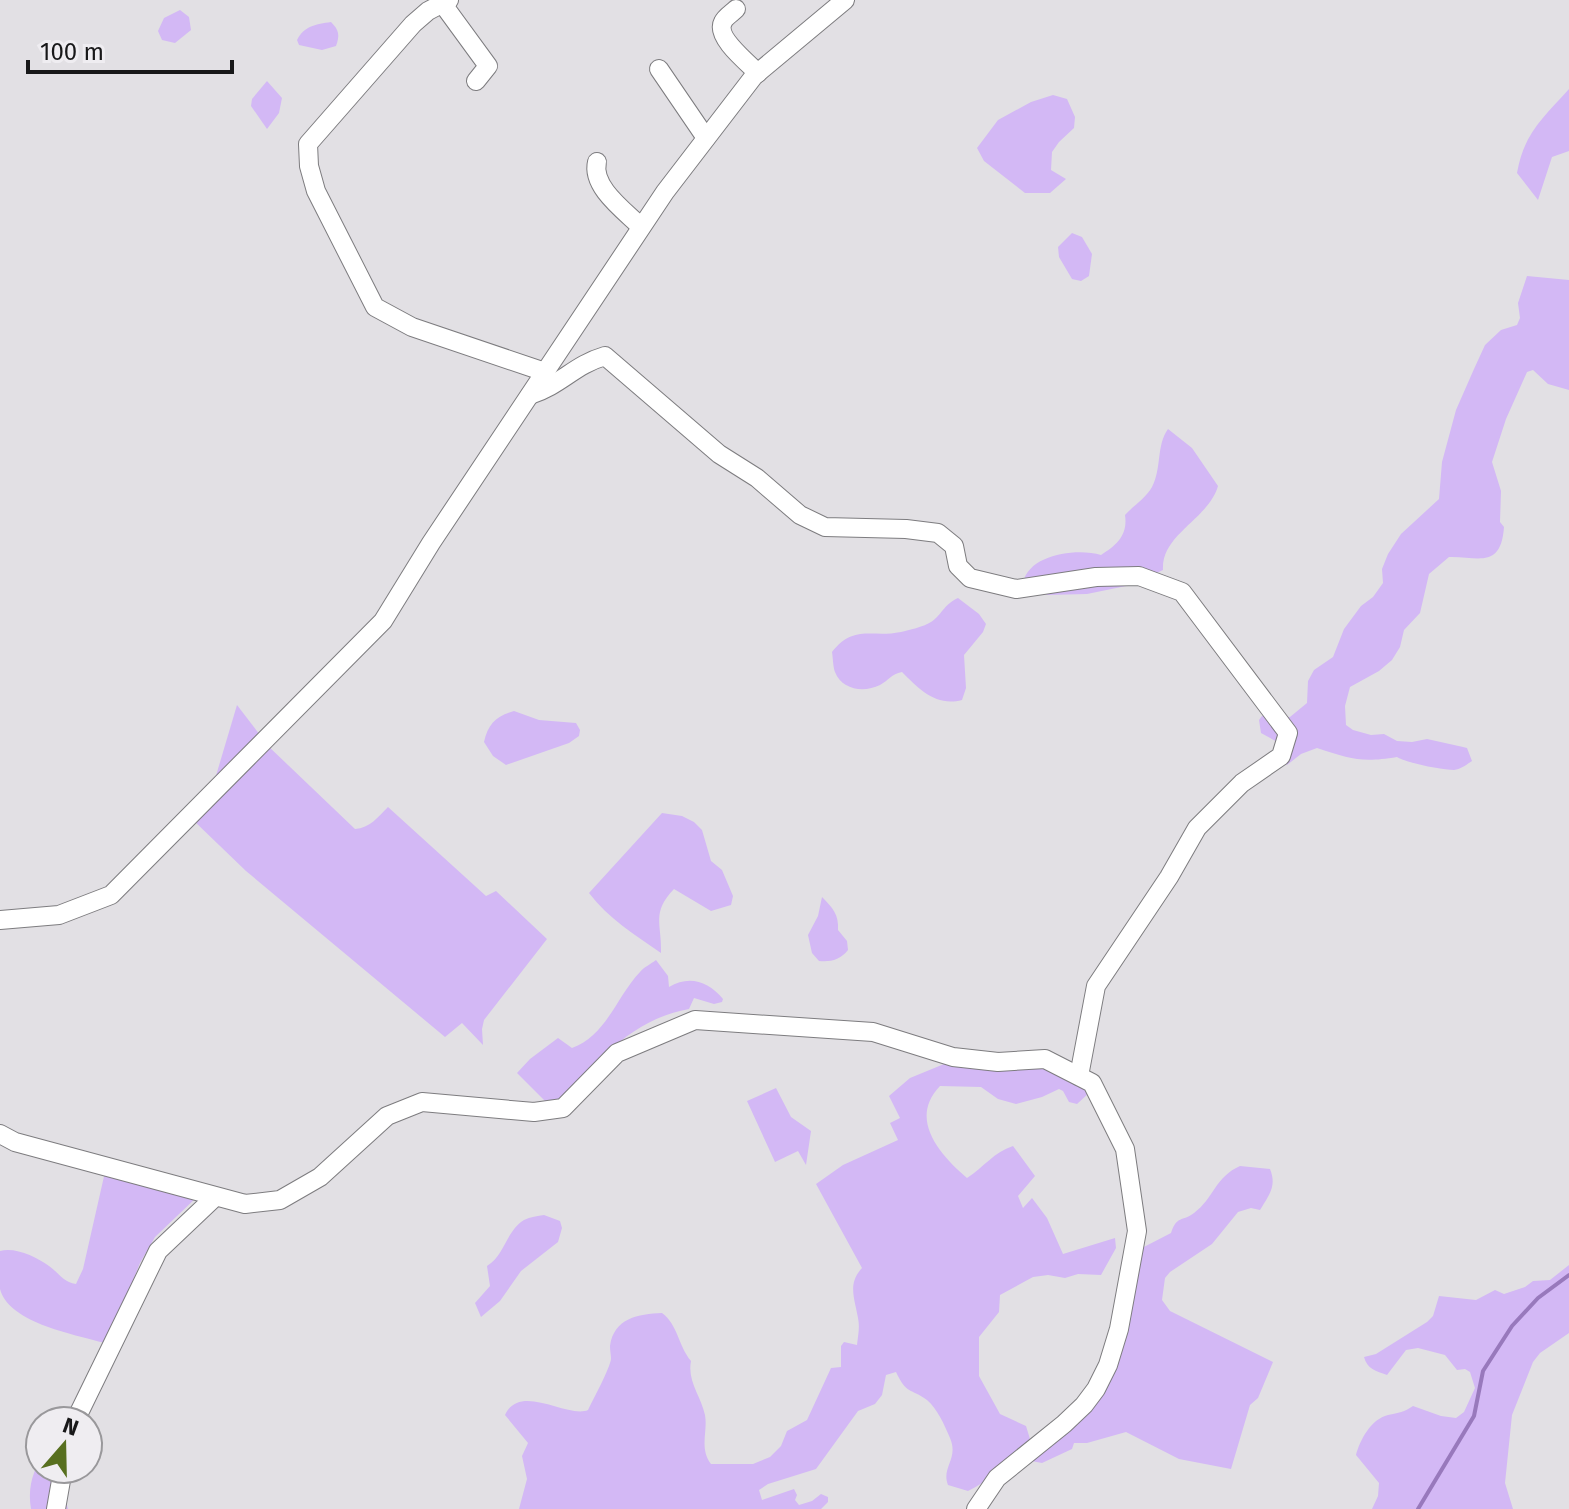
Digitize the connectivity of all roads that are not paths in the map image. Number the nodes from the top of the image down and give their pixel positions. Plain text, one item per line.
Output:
1 (845, 0) edge
2 (446, 1) edge
3 (736, 9) dead end
4 (659, 69) dead end
5 (758, 73) junction
6 (476, 81) dead end
7 (706, 138) junction
8 (597, 162) dead end
9 (641, 227) junction
10 (545, 372) junction
11 (530, 395) junction
12 (0, 920) edge
13 (1079, 1076) junction
14 (0, 1134) edge
15 (215, 1197) junction
16 (83, 1405) edge
17 (60, 1485) edge
18 (56, 1509) edge
19 (976, 1509) edge

1 - 5 street
2 - 6 street
2 - 10 street
3 - 5 street
4 - 7 street
5 - 7 street
7 - 9 street
8 - 9 street
9 - 10 street
10 - 11 street
11 - 12 street
11 - 13 street
13 - 15 street
13 - 19 street
14 - 15 street
15 - 16 street
17 - 18 street

